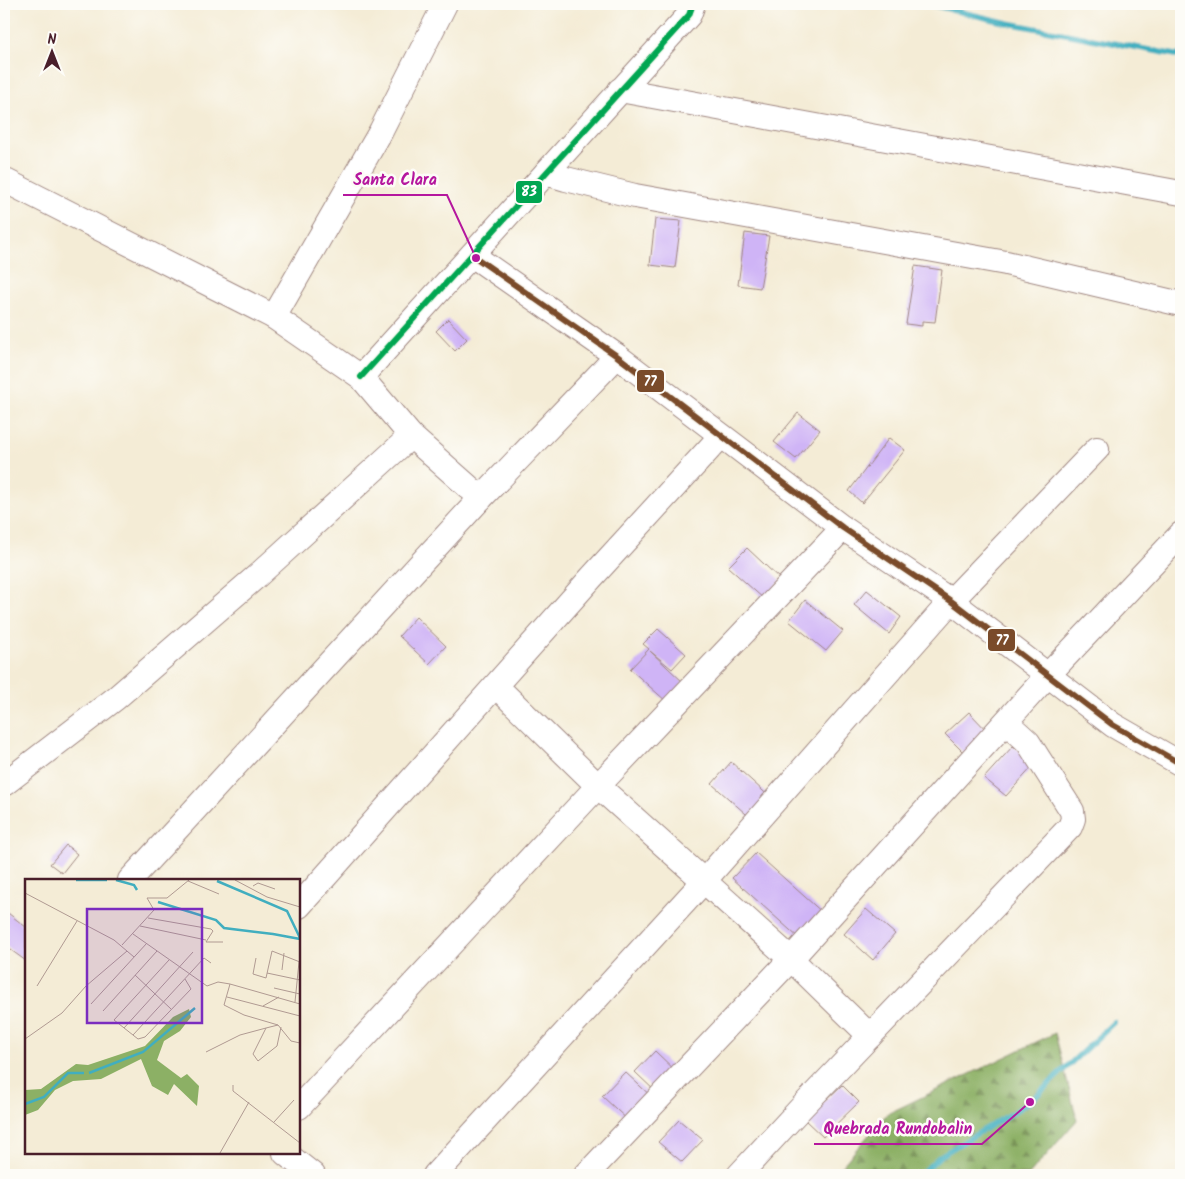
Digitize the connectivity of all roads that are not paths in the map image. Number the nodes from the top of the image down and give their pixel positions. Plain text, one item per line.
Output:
1 (445, 4) edge
2 (693, 4) edge
3 (620, 90) junction
4 (546, 173) junction
5 (4, 180) edge
6 (1181, 193) edge
7 (472, 254) junction
8 (1181, 304) edge
9 (274, 317) junction
10 (617, 356) junction
11 (361, 377) junction
12 (411, 436) junction
13 (721, 436) junction
14 (1097, 449) dead end
15 (481, 498) junction
16 (843, 528) junction
17 (1181, 534) edge
18 (951, 601) junction
19 (1048, 675) junction
20 (496, 686) junction
21 (1006, 722) junction
22 (1181, 764) edge
23 (4, 784) edge
24 (598, 786) junction
25 (131, 879) edge
26 (704, 881) junction
27 (300, 905) edge
28 (791, 959) junction
29 (870, 1036) junction
30 (300, 1106) edge
31 (286, 1154) edge
32 (313, 1175) edge
33 (435, 1175) edge
34 (586, 1175) edge
35 (740, 1175) edge

1 - 9 street
2 - 3 street
3 - 4 street
3 - 6 street
4 - 7 street
4 - 8 street
5 - 9 street
7 - 10 street
7 - 11 street
9 - 11 street
10 - 13 street
10 - 15 street
11 - 12 street
12 - 15 street
12 - 23 street
13 - 16 street
13 - 20 street
14 - 18 street
15 - 25 street
16 - 18 street
16 - 24 street
17 - 19 street
18 - 19 street
18 - 26 street
19 - 21 street
19 - 22 street
20 - 24 street
20 - 27 street
21 - 28 street
21 - 29 street
24 - 26 street
24 - 30 street
26 - 28 street
26 - 33 street
28 - 29 street
28 - 34 street
29 - 35 street
31 - 32 street

